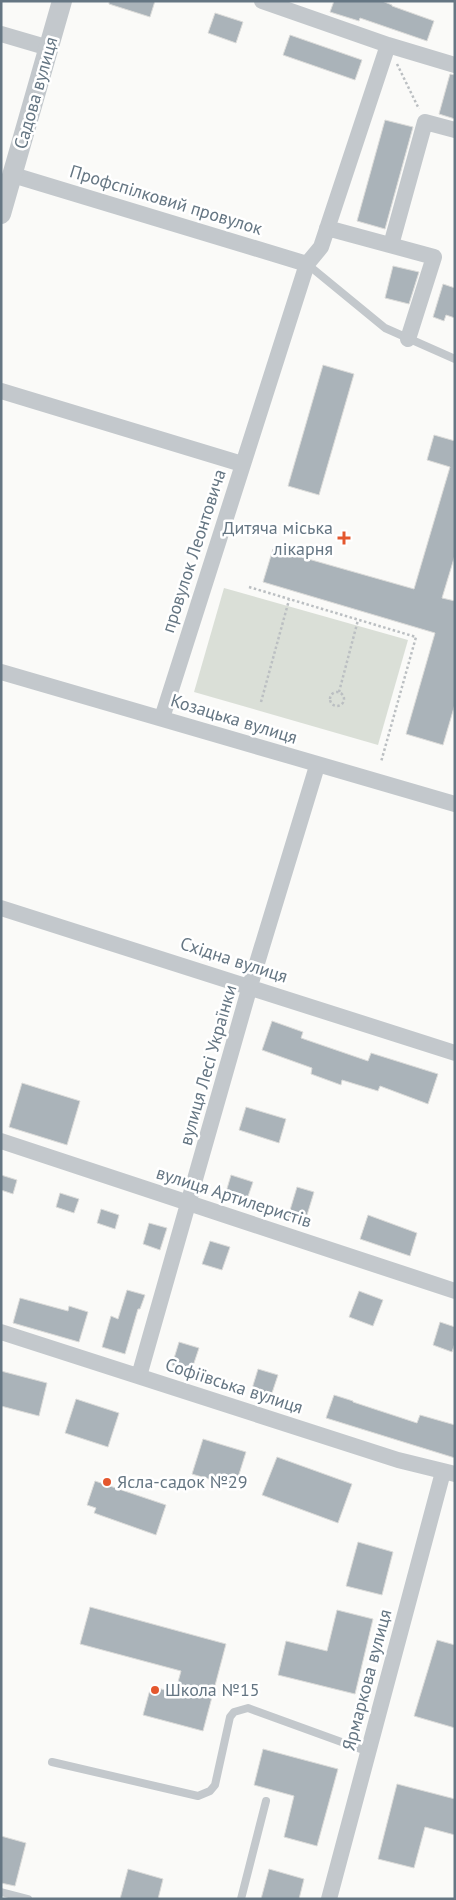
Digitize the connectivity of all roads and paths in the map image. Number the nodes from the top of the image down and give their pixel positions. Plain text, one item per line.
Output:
1 (62, 1) edge
2 (262, 1) edge
3 (1, 34) edge
4 (388, 45) junction
5 (49, 48) junction
6 (455, 65) edge
7 (424, 122) junction
8 (455, 130) edge
9 (13, 175) junction
10 (1, 214) edge
11 (327, 228) junction
12 (391, 245) junction
13 (307, 264) junction
14 (408, 339) junction
15 (455, 359) edge
16 (1, 391) edge
17 (242, 464) junction
18 (249, 587) dead end
19 (289, 600) junction
20 (358, 620) junction
21 (1, 672) edge
22 (339, 692) junction
23 (261, 702) dead end
24 (162, 718) junction
25 (381, 762) dead end
26 (317, 766) junction
27 (455, 804) edge
28 (1, 908) edge
29 (250, 986) junction
30 (455, 1052) edge
31 (1, 1142) edge
32 (190, 1203) junction
33 (455, 1291) edge
34 (1, 1332) edge
35 (139, 1376) junction
36 (449, 1473) edge
37 (368, 1752) junction
38 (52, 1762) dead end
39 (266, 1801) dead end
40 (1, 1892) edge
41 (28, 1899) edge
42 (241, 1899) edge
43 (329, 1899) edge

1 - 5 street, Садова вулиця
2 - 4 street
3 - 5 street
4 - 6 street
4 - 7 path
4 - 11 street
5 - 9 street, Садова вулиця
7 - 8 street
7 - 12 street
9 - 10 street, Садова вулиця
9 - 13 street, Профспілковий провулок
11 - 12 street
11 - 13 street
12 - 14 street
13 - 14 lane
13 - 17 street
14 - 15 lane
16 - 17 street, провулок Леонтовича
17 - 24 street, провулок Леонтовича
18 - 19 path
19 - 20 path
19 - 23 path
20 - 22 path
20 - 25 path
21 - 24 street, Козацька вулиця
22 - 22 path
24 - 26 street, Козацька вулиця
26 - 27 street, Козацька вулиця
26 - 29 street, вулиця Лесі Українки
28 - 29 street, Східна вулиця
29 - 30 street, Східна вулиця
29 - 32 street, вулиця Лесі Українки
31 - 32 street, вулиця Артилеристів
32 - 33 street, вулиця Артилеристів
32 - 35 street, вулиця Лесі Українки
34 - 35 street, Софіївська вулиця
35 - 36 street, Софіївська вулиця
36 - 37 street, Ярмаркова вулиця
37 - 38 lane
37 - 43 street, Ярмаркова вулиця
39 - 42 lane
40 - 41 lane

